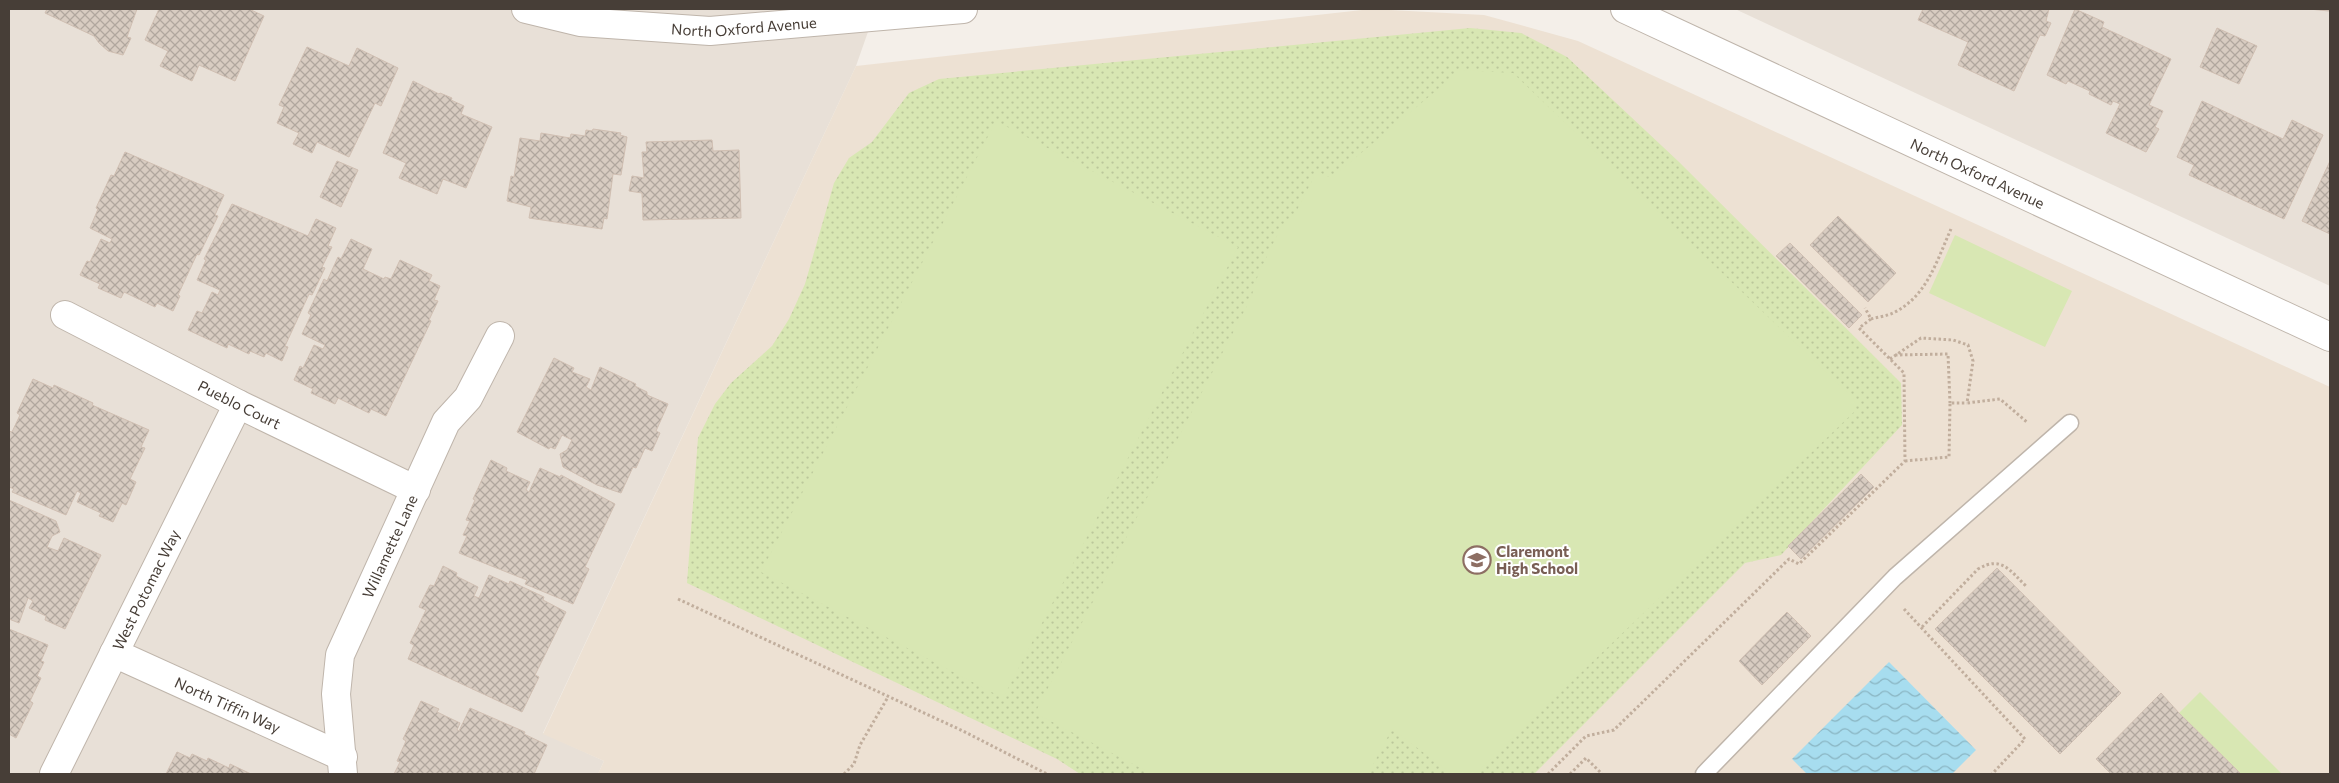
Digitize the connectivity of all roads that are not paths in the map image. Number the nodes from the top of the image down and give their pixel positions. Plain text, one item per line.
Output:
1 (526, 9) edge
2 (963, 9) edge
3 (1625, 9) edge
4 (903, 12) edge
5 (65, 315) dead end
6 (500, 336) dead end
7 (2330, 337) edge
8 (238, 404) junction
9 (2070, 424) dead end
10 (416, 490) junction
11 (114, 653) junction
12 (343, 766) edge
13 (54, 774) edge
14 (1704, 774) edge

1 - 4 street, North Oxford Avenue
2 - 4 street, North Oxford Avenue
3 - 7 street, North Oxford Avenue
5 - 8 street, Pueblo Court
6 - 10 street, Willamette Lane
8 - 10 street, Pueblo Court
8 - 11 street, West Potomac Way
9 - 14 lane
10 - 12 street, Willamette Lane
11 - 12 street, North Tiffin Way
11 - 13 street, West Potomac Way

